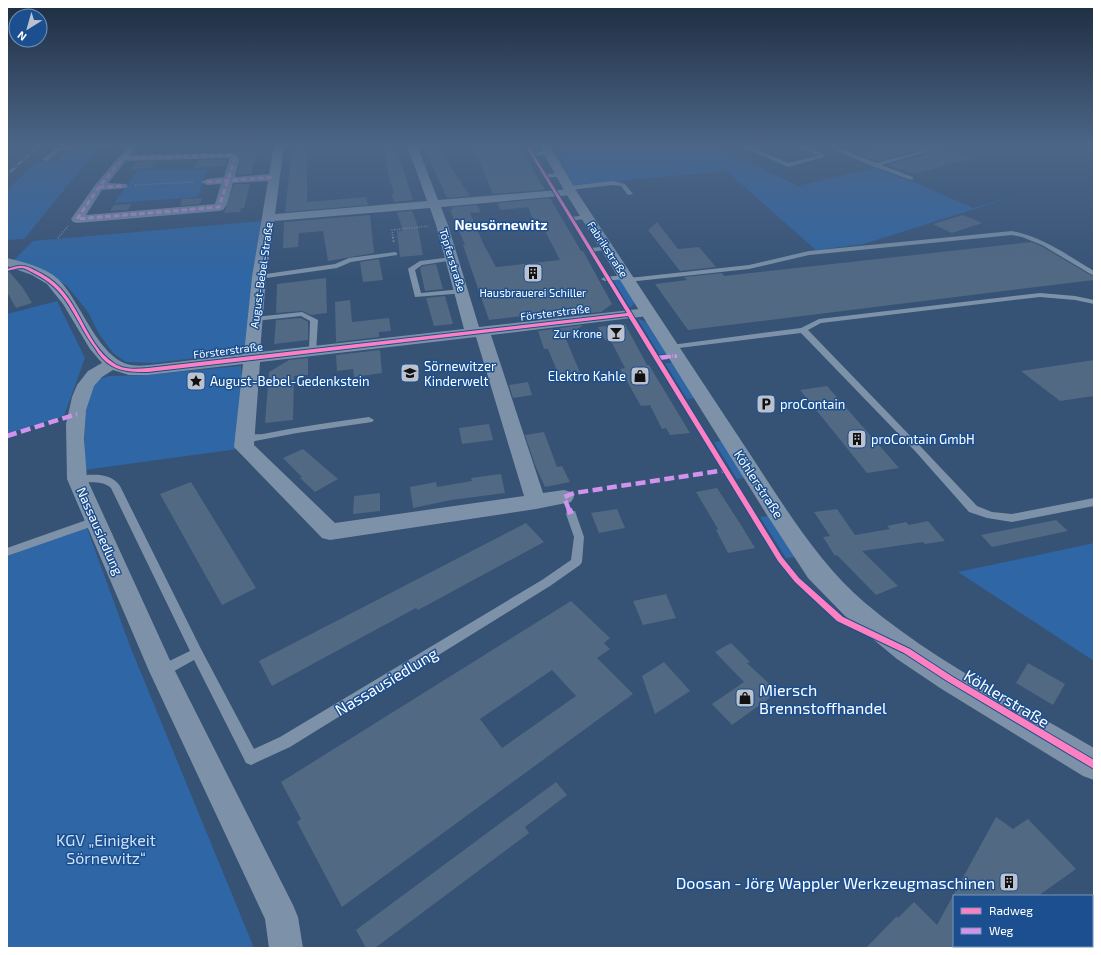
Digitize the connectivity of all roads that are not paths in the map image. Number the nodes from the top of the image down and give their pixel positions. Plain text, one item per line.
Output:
1 (97, 190) edge
2 (225, 190) edge
3 (273, 190) edge
4 (429, 190) edge
5 (570, 190) junction
6 (573, 190) edge
7 (627, 190) edge
8 (630, 194) dead end
9 (435, 204) junction
10 (588, 217) junction
11 (269, 218) junction
12 (571, 219) dead end
13 (606, 246) junction
14 (589, 248) dead end
15 (395, 254) road end
16 (452, 259) junction
17 (7, 262) edge
18 (15, 269) edge
19 (1094, 274) edge
20 (605, 276) dead end
21 (626, 276) junction
22 (259, 277) junction
23 (462, 291) junction
24 (1094, 302) edge
25 (648, 312) junction
26 (254, 319) junction
27 (803, 330) junction
28 (478, 331) junction
29 (671, 347) junction
30 (313, 350) junction
31 (251, 358) junction
32 (112, 364) junction
33 (369, 420) dead end
34 (244, 438) junction
35 (77, 479) junction
36 (536, 502) junction
37 (1094, 502) edge
38 (568, 506) joint
39 (96, 521) junction
40 (7, 552) edge
41 (197, 653) junction
42 (162, 671) junction
43 (1094, 765) edge
44 (286, 948) edge

1 - 2 street
3 - 11 street, August-Bebel-Straße
4 - 9 street, Töpferstraße
5 - 6 lane
5 - 9 street
5 - 10 street, Fabrikstraße
7 - 8 lane
9 - 11 street
9 - 16 street, Töpferstraße
10 - 12 lane
10 - 13 street, Fabrikstraße
11 - 22 street, August-Bebel-Straße
13 - 14 lane
13 - 21 street, Fabrikstraße
15 - 22 lane
16 - 23 street, Töpferstraße
16 - 23 lane
17 - 18 street, Försterstraße
18 - 32 street, Försterstraße
19 - 21 lane
20 - 21 lane
21 - 25 street, Fabrikstraße
22 - 26 street, August-Bebel-Straße
23 - 28 street, Töpferstraße
24 - 27 lane
25 - 28 street, Försterstraße
25 - 29 street, Köhlerstraße
26 - 30 lane
26 - 31 street, August-Bebel-Straße
27 - 29 lane
27 - 37 lane
28 - 30 street, Försterstraße
28 - 36 street
29 - 43 street, Köhlerstraße
30 - 31 street, Försterstraße
31 - 32 street, Försterstraße
31 - 34 street, Försterstraße
32 - 35 street, Nassausiedlung
33 - 34 lane
34 - 36 street
35 - 39 street, Nassausiedlung
35 - 41 lane, Nassausiedlung
36 - 38 street
38 - 41 lane, Nassausiedlung
39 - 40 lane
39 - 42 street, Nassausiedlung
41 - 42 lane
42 - 44 street, Nassausiedlung

